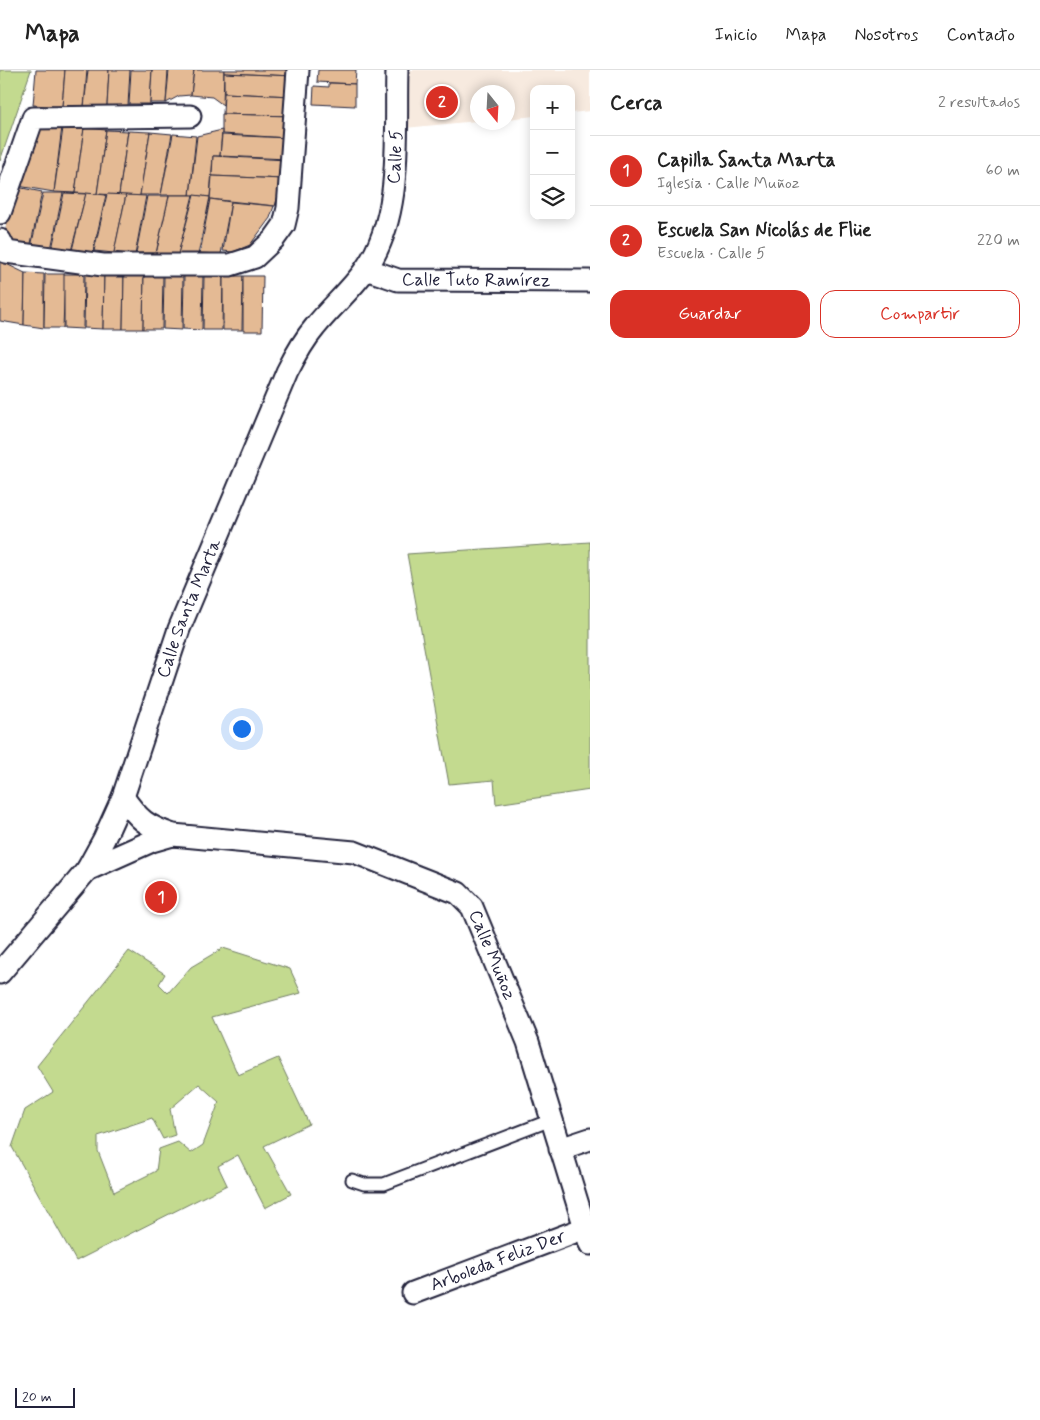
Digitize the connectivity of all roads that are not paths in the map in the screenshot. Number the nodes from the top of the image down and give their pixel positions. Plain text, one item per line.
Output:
1 (298, 70) edge
2 (397, 70) edge
3 (190, 116) dead end
4 (0, 213) edge
5 (0, 240) edge
6 (381, 242) joint
7 (366, 269) junction
8 (590, 281) edge
9 (123, 797) junction
10 (173, 835) junction
11 (87, 870) junction
12 (0, 973) edge
13 (551, 1120) junction
14 (590, 1140) edge
15 (560, 1149) junction
16 (352, 1180) dead end
17 (587, 1236) edge
18 (413, 1292) dead end

1 - 5 street
2 - 6 street, Calle 5
3 - 4 street
6 - 7 street, Calle Santa Marta
7 - 8 street, Calle Tuto Ramírez
7 - 9 street, Calle Santa Marta
9 - 10 street, Calle Muñoz
9 - 11 street, Calle Santa Marta
10 - 11 street, Calle Muñoz
10 - 13 street, Calle Muñoz
11 - 12 street, Calle Santa Marta
13 - 15 street, Calle Muñoz
13 - 16 lane
14 - 15 street
15 - 17 street, Calle Muñoz
17 - 18 street, Arboleda Feliz Der

